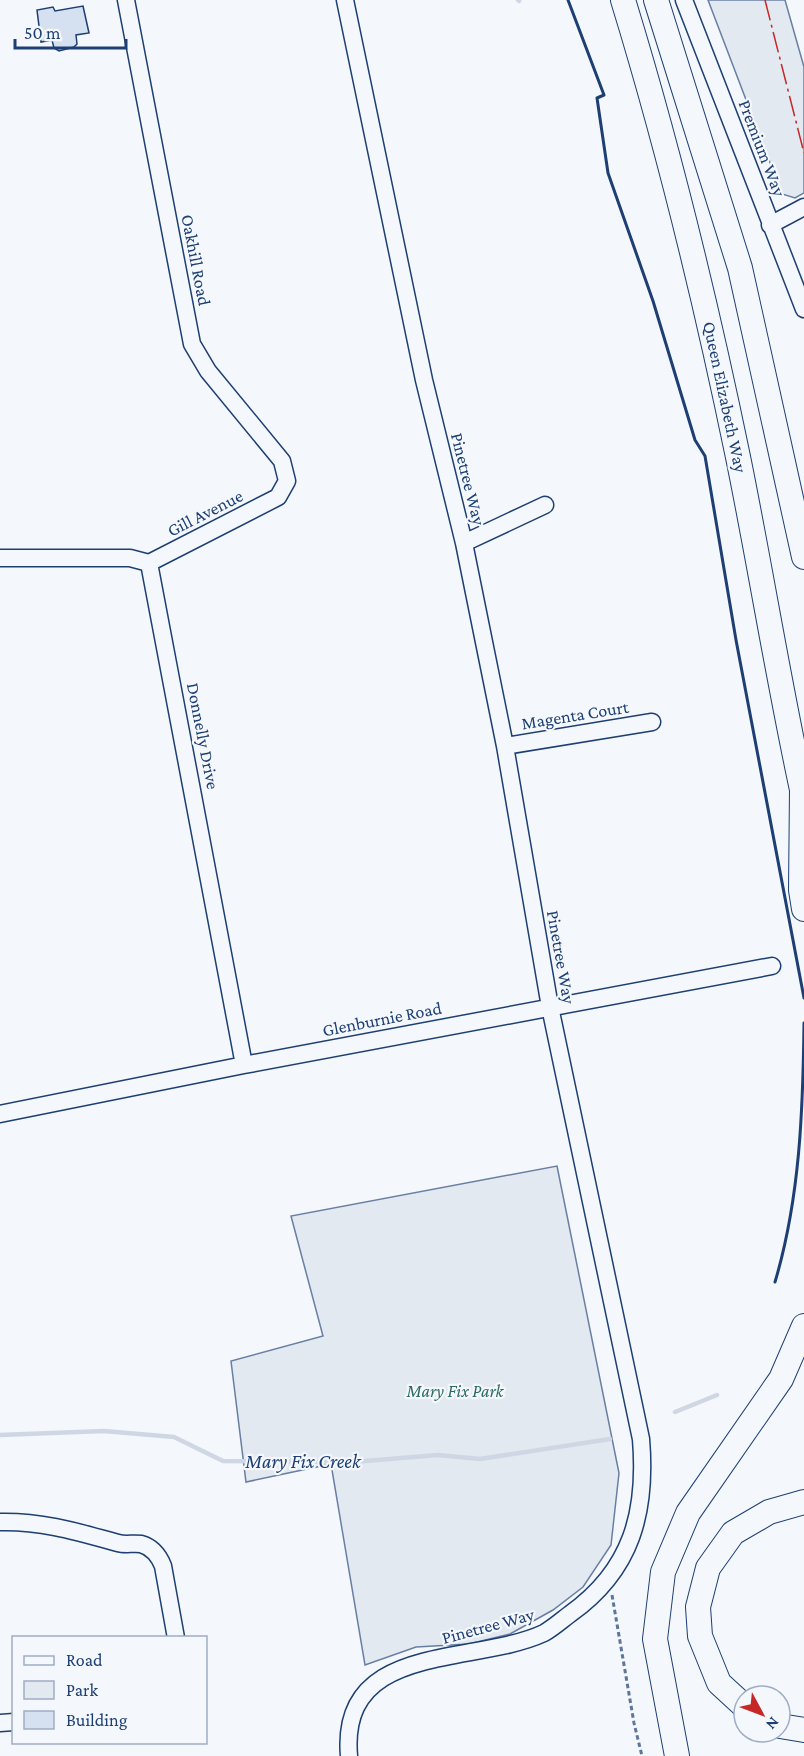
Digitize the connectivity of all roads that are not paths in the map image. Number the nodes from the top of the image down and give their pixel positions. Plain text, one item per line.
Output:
1 (126, 0) edge
2 (345, 0) edge
3 (623, 0) edge
4 (656, 0) edge
5 (684, 0) edge
6 (804, 207) edge
7 (770, 225) junction
8 (804, 309) edge
9 (278, 497) joint
10 (546, 505) dead end
11 (464, 543) junction
12 (804, 557) edge
13 (0, 558) edge
14 (149, 563) junction
15 (652, 722) dead end
16 (505, 746) junction
17 (803, 794) edge
18 (804, 909) edge
19 (772, 966) dead end
20 (550, 1007) junction
21 (244, 1065) junction
22 (0, 1114) edge
23 (804, 1326) edge
24 (804, 1502) edge
25 (0, 1522) edge
26 (176, 1636) edge
27 (732, 1695) edge
28 (349, 1756) edge
29 (677, 1756) edge

1 - 9 street, Oakhill Road
2 - 11 street, Pinetree Way
3 - 17 highway, Queen Elizabeth Way
4 - 12 highway
5 - 7 street, Premium Way
6 - 7 street
7 - 8 street, Premium Way
9 - 14 street, Gill Avenue
10 - 11 street
11 - 16 street, Pinetree Way
13 - 14 street
14 - 21 street, Donnelly Drive
15 - 16 street, Magenta Court
16 - 20 street, Pinetree Way
17 - 18 highway, Queen Elizabeth Way
19 - 20 street, Glenburnie Road
20 - 21 street, Glenburnie Road
20 - 28 street, Pinetree Way
21 - 22 street, Glenburnie Road
23 - 29 highway
24 - 27 highway
25 - 26 street

